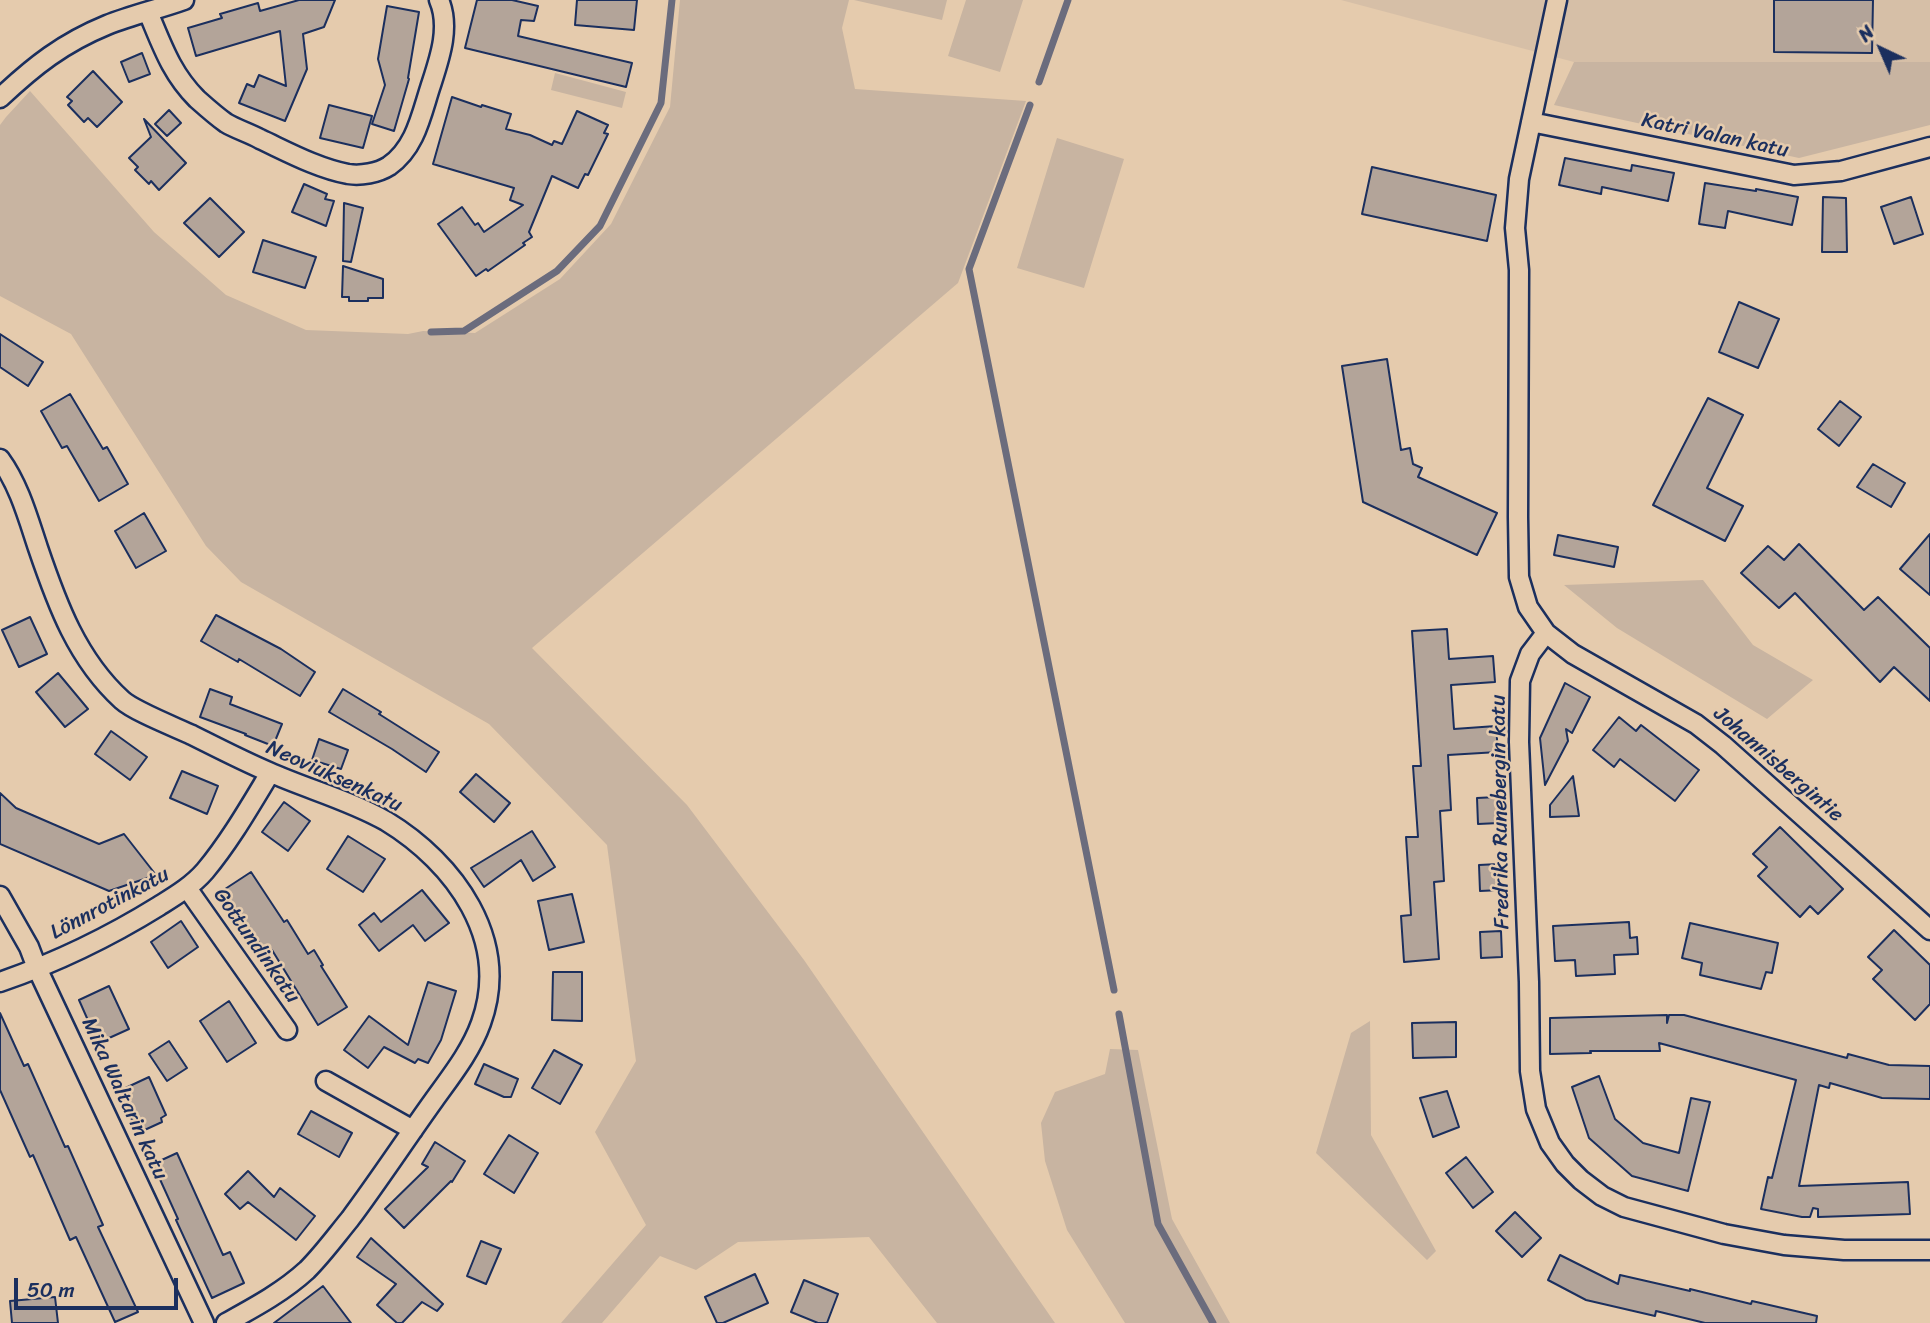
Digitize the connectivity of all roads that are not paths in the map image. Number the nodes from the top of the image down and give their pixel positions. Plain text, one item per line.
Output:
1 (184, 0) edge
2 (439, 0) edge
3 (1557, 0) edge
4 (148, 12) junction
5 (0, 98) edge
6 (1531, 122) junction
7 (1930, 147) edge
8 (0, 459) edge
9 (1546, 634) junction
10 (270, 773) junction
11 (187, 888) junction
12 (0, 896) edge
13 (1930, 930) edge
14 (37, 968) junction
15 (0, 982) edge
16 (287, 1030) dead end
17 (326, 1081) dead end
18 (413, 1130) junction
19 (1930, 1250) edge
20 (204, 1323) edge
21 (226, 1323) edge

1 - 4 street
2 - 4 street
3 - 6 street
4 - 5 street
6 - 7 street, Katri Valan katu
6 - 9 street
8 - 10 street, Neoviuksenkatu
9 - 13 street, Johannisbergintie
9 - 19 street, Fredrika Runebergin katu
10 - 11 street, Lönnrotinkatu
10 - 18 street, Neoviuksenkatu
11 - 14 street, Lönnrotinkatu
11 - 16 street, Gottundinkatu
12 - 14 street, Mika Waltarin katu
14 - 15 street, Lönnrotinkatu
14 - 20 street, Mika Waltarin katu
17 - 18 street
18 - 21 street, Neoviuksenkatu

